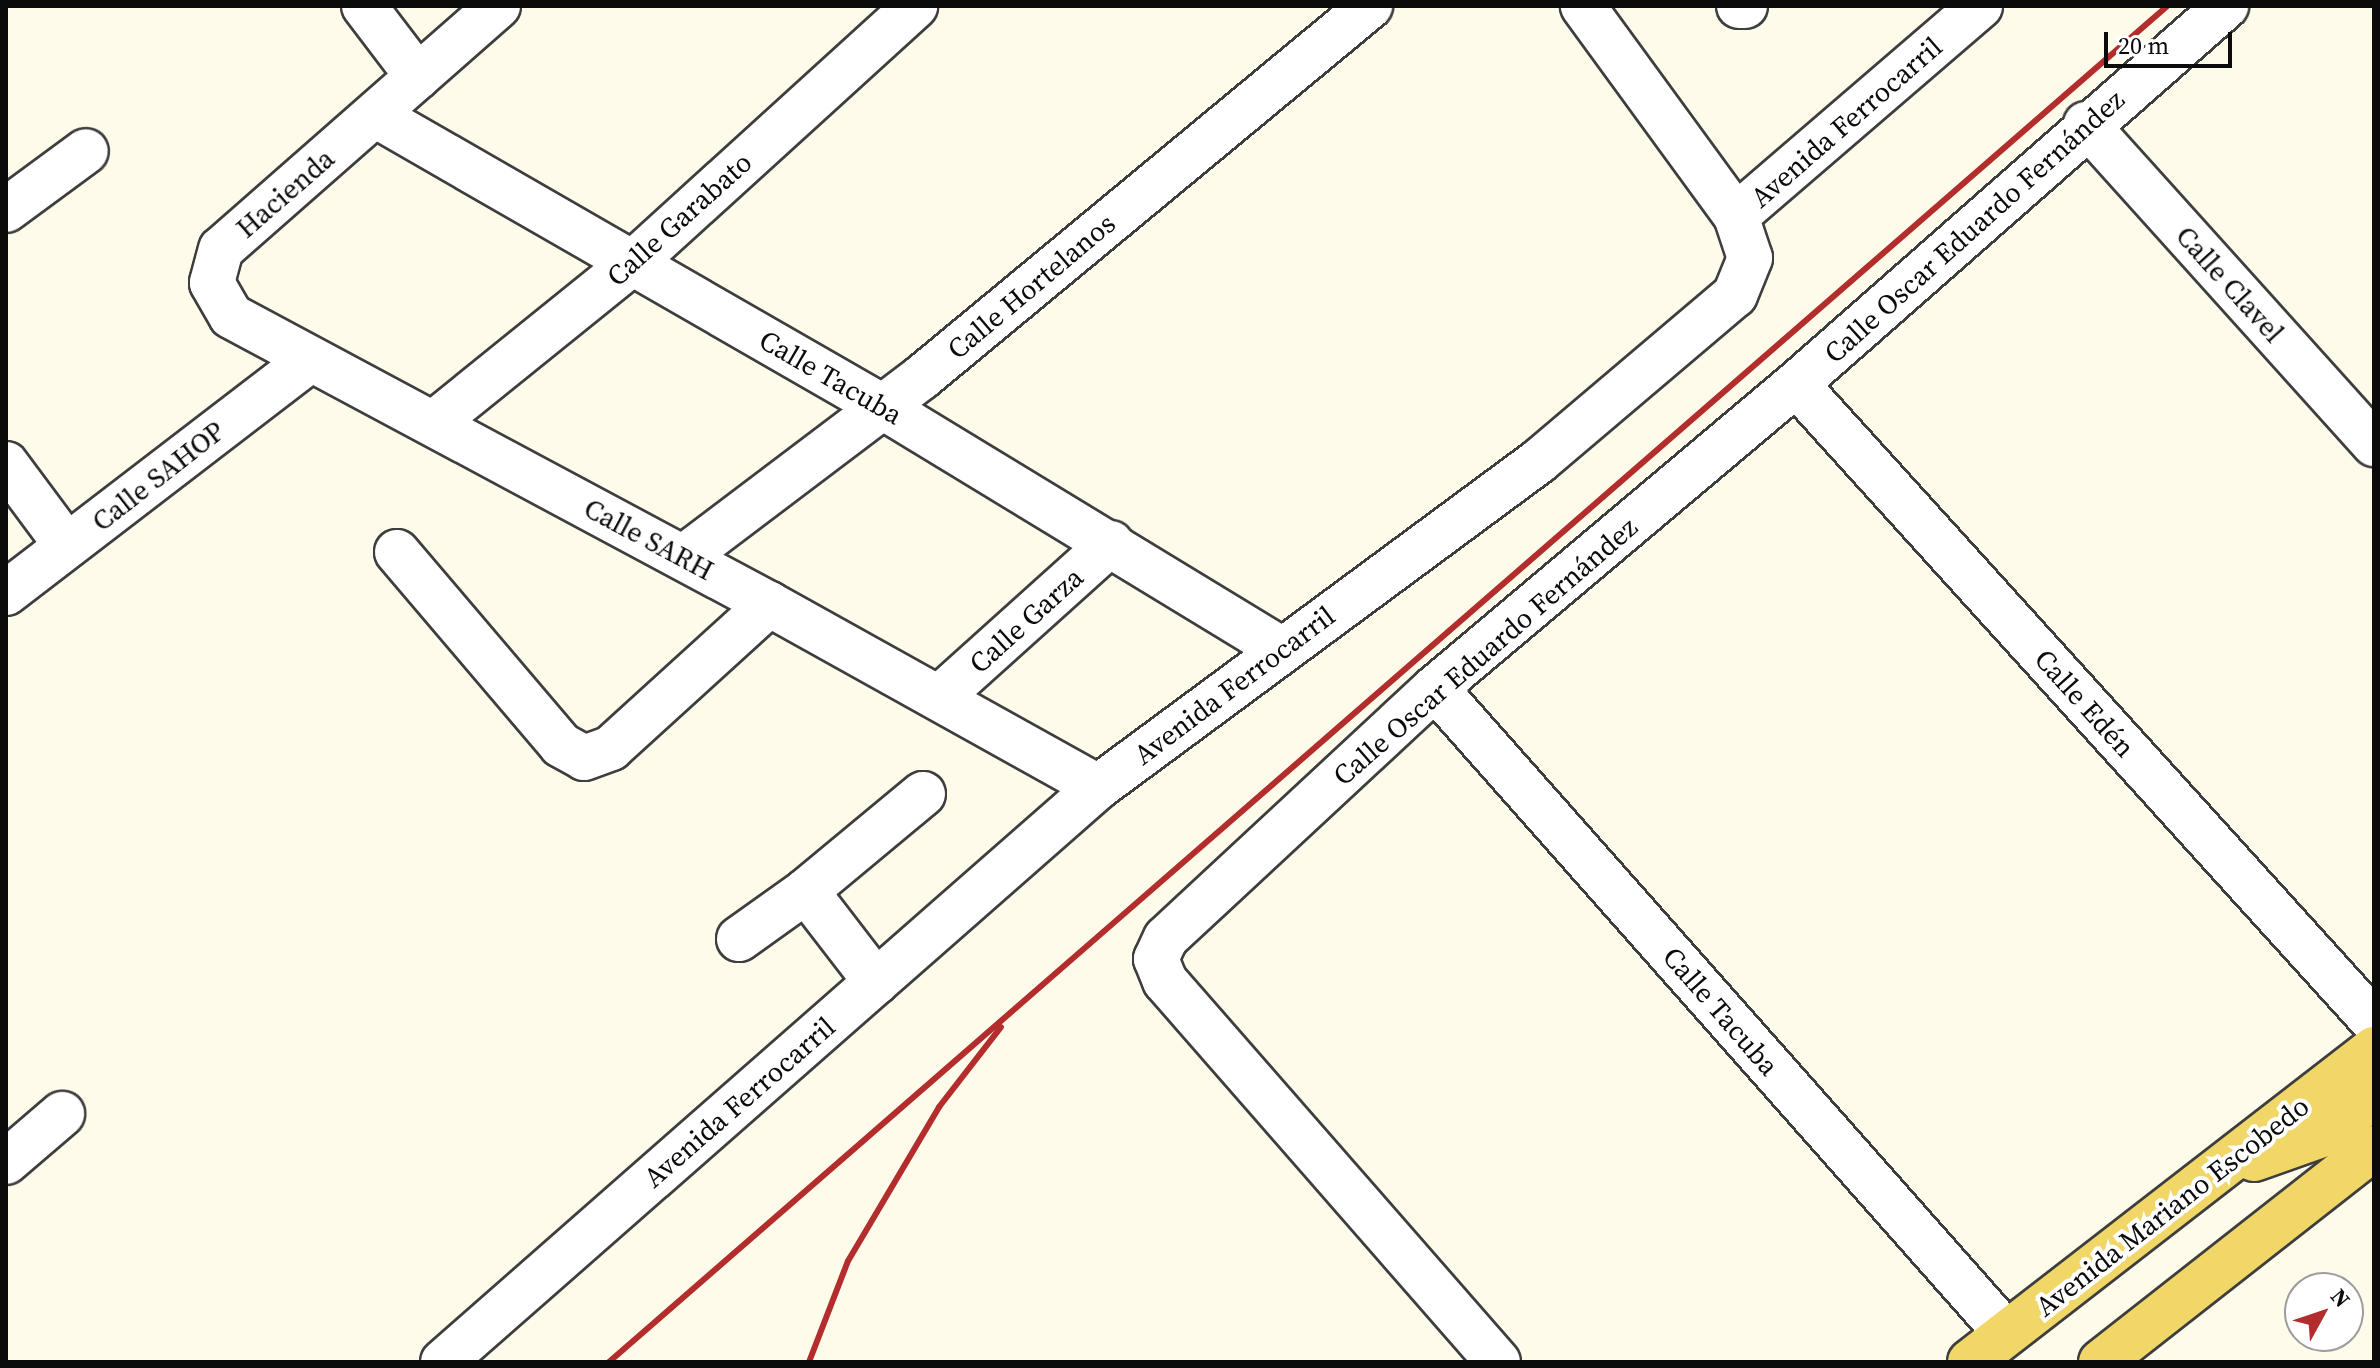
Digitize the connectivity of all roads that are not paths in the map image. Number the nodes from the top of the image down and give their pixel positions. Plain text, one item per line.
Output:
1 (364, 6) edge
2 (498, 6) edge
3 (915, 6) edge
4 (1370, 6) edge
5 (1583, 6) edge
6 (1980, 6) edge
7 (2226, 6) edge
8 (418, 77) junction
9 (375, 115) junction
10 (2086, 124) junction
11 (86, 151) dead end
12 (6, 210) edge
13 (1736, 216) junction
14 (635, 261) junction
15 (212, 283) joint
16 (311, 359) junction
17 (1796, 384) junction
18 (881, 406) junction
19 (434, 423) junction
20 (2374, 444) edge
21 (6, 464) edge
22 (1111, 543) junction
23 (67, 546) junction
24 (397, 552) dead end
25 (684, 557) junction
26 (6, 593) edge
27 (769, 604) junction
28 (1281, 649) junction
29 (1435, 688) junction
30 (940, 697) junction
31 (1098, 787) junction
32 (923, 794) dead end
33 (806, 891) junction
34 (739, 939) dead end
35 (876, 982) junction
36 (2374, 1022) edge
37 (2374, 1049) edge
38 (2374, 1096) edge
39 (62, 1114) dead end
40 (2374, 1148) edge
41 (6, 1162) edge
42 (2217, 1173) junction
43 (2006, 1333) junction
44 (443, 1362) edge
45 (1498, 1362) edge
46 (1970, 1362) edge
47 (2101, 1362) edge

1 - 8 street
2 - 8 street, Hacienda
3 - 14 street, Calle Garabato
4 - 18 street, Calle Hortelanos
5 - 13 street
6 - 13 street, Avenida Ferrocarril
7 - 10 street, Calle Oscar Eduardo Fernández
8 - 9 street, Hacienda
9 - 14 street, Calle Tacuba
9 - 15 street, Hacienda
10 - 17 street, Calle Oscar Eduardo Fernández
10 - 20 street, Calle Clavel
11 - 12 street
13 - 28 street, Avenida Ferrocarril
14 - 18 street, Calle Tacuba
14 - 19 street, Calle Garabato
15 - 16 street, Calle SARH
16 - 19 street, Calle SARH
16 - 23 street, Calle SAHOP
17 - 29 street, Calle Oscar Eduardo Fernández
17 - 36 street, Calle Edén
18 - 22 street, Calle Tacuba
18 - 25 street, Calle Hortelanos
19 - 25 street, Calle SARH
21 - 23 street
22 - 28 street, Calle Tacuba
22 - 30 street, Calle Garza
23 - 26 street, Calle SAHOP
24 - 27 street
25 - 27 street, Calle SARH
27 - 30 street, Calle SARH
28 - 31 street, Avenida Ferrocarril
29 - 43 street, Calle Tacuba
29 - 45 street, Calle Oscar Eduardo Fernández
30 - 31 street, Calle SARH
31 - 35 street, Avenida Ferrocarril
32 - 33 street
33 - 34 street
33 - 35 street
35 - 44 street, Avenida Ferrocarril
37 - 42 main road, Avenida Mariano Escobedo
38 - 42 main road
39 - 41 street
40 - 47 main road
42 - 43 main road, Avenida Mariano Escobedo
43 - 46 main road, Avenida Mariano Escobedo

